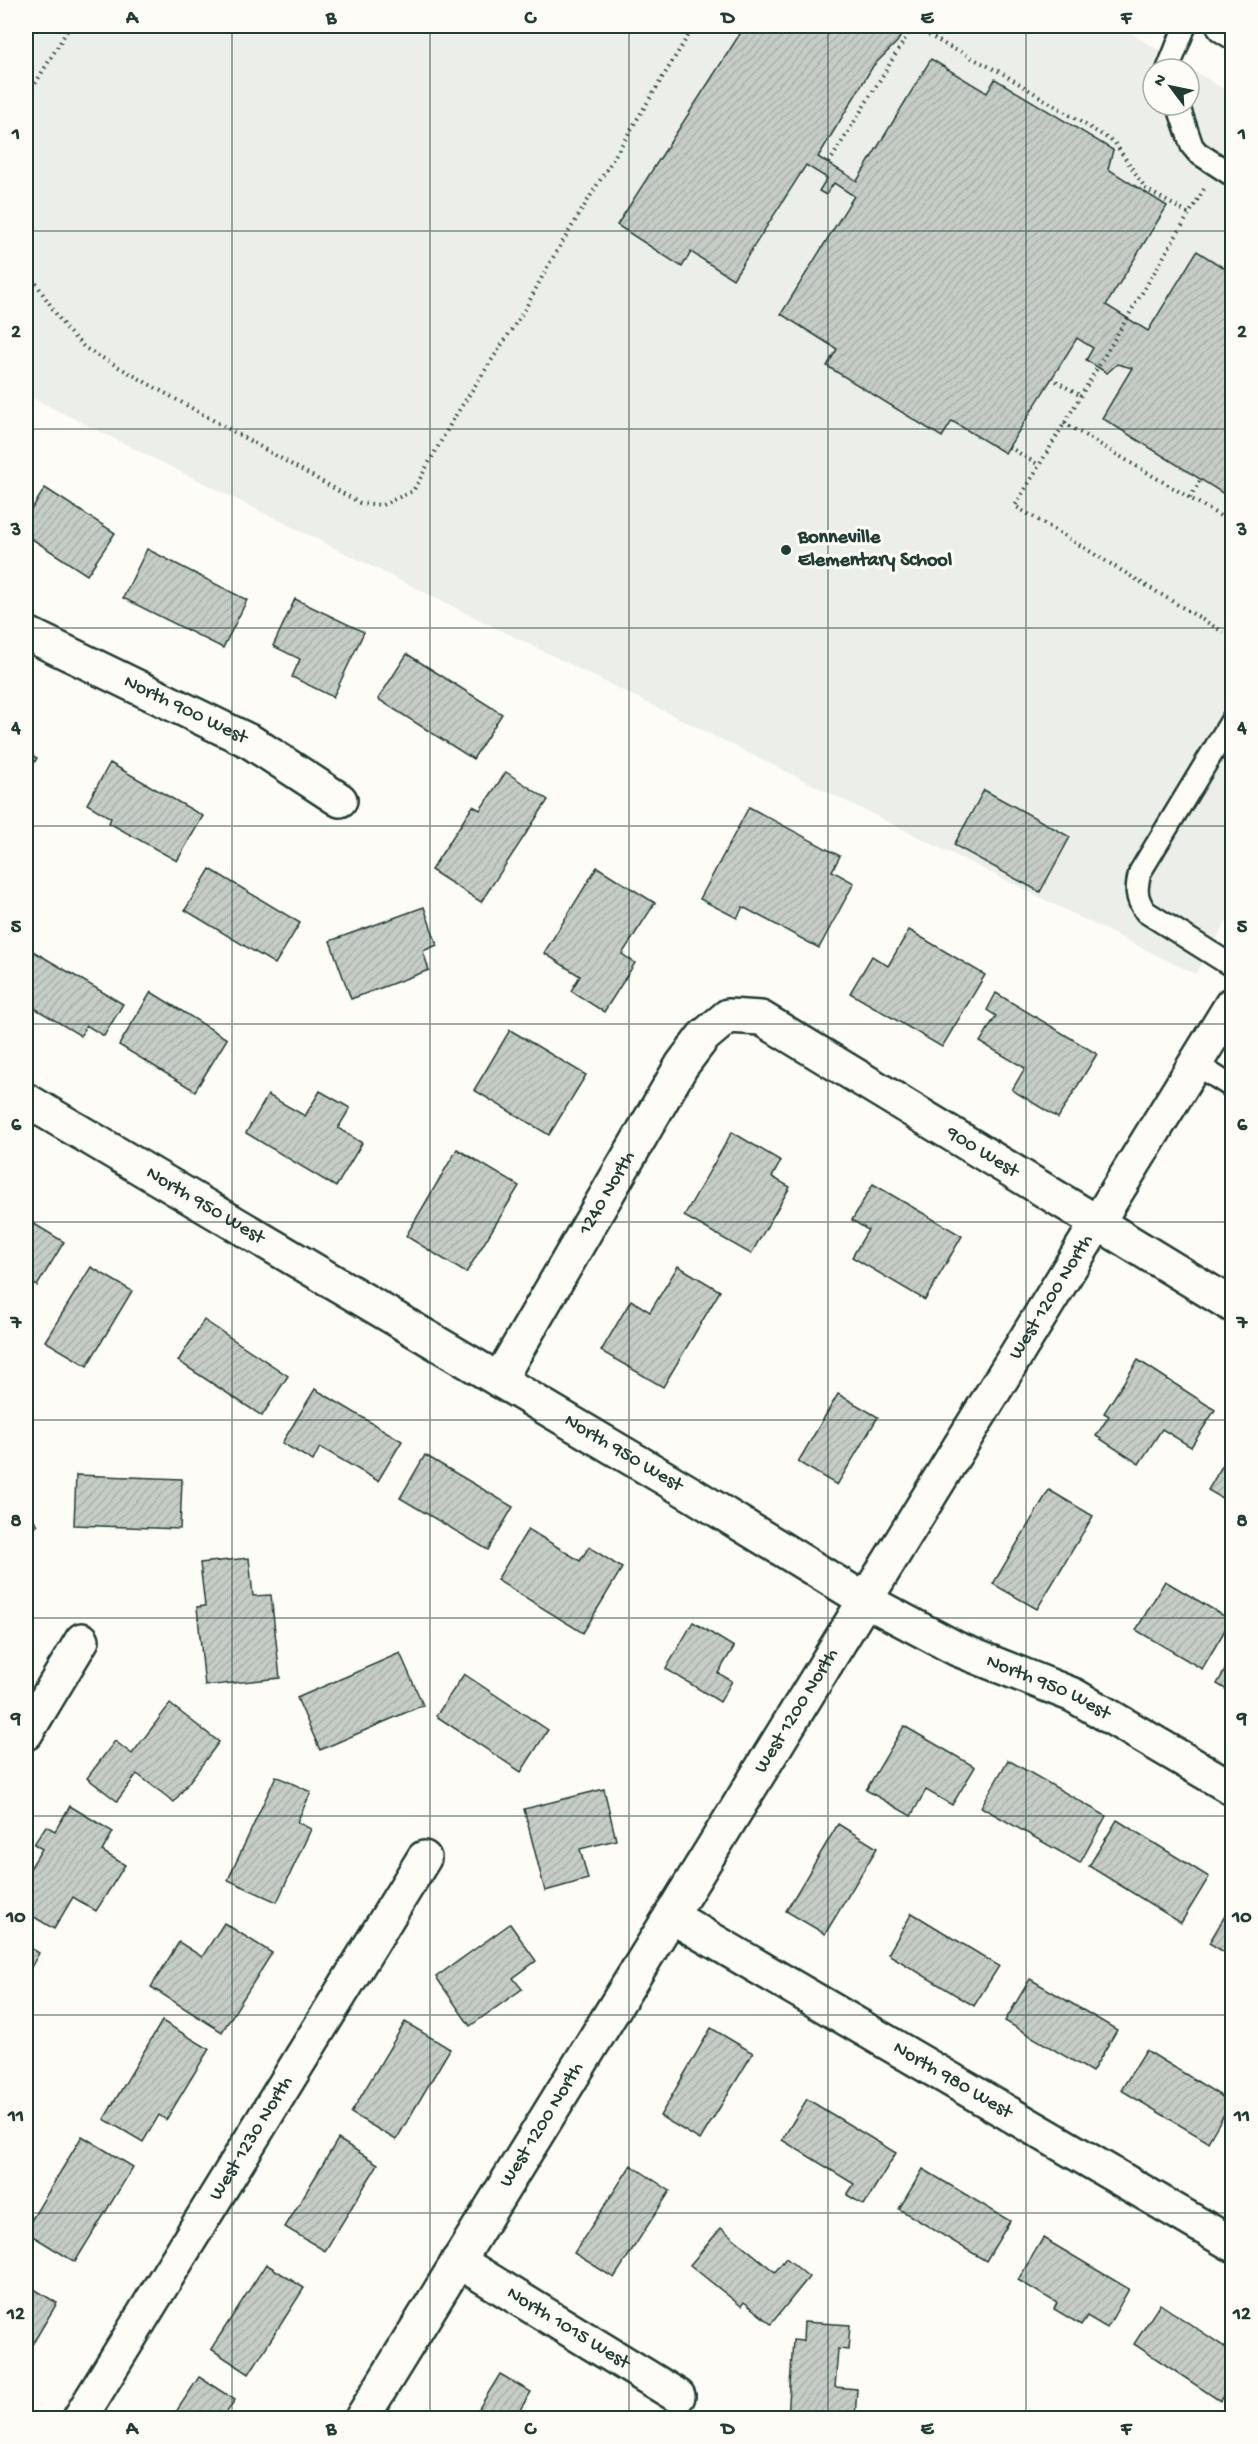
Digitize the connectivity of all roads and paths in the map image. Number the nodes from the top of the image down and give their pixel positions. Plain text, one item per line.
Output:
1 (70, 26) edge
2 (694, 26) edge
3 (913, 26) edge
4 (1185, 26) edge
5 (1224, 26) edge
6 (1233, 30) edge
7 (1173, 57) edge
8 (26, 99) edge
9 (1182, 117) edge
10 (829, 164) dead end
11 (1233, 175) edge
12 (1206, 186) dead end
13 (1189, 213) junction
14 (26, 268) edge
15 (1051, 378) dead end
16 (1081, 396) junction
17 (1064, 423) junction
18 (1009, 447) dead end
19 (1039, 465) junction
20 (1201, 479) dead end
21 (1190, 498) junction
22 (1233, 524) edge
23 (1223, 632) dead end
24 (26, 633) edge
25 (1233, 720) edge
26 (340, 800) dead end
27 (1233, 966) edge
28 (1233, 1004) edge
29 (728, 1016) joint
30 (1196, 1064) junction
31 (1233, 1087) edge
32 (26, 1100) edge
33 (1098, 1222) junction
34 (1233, 1305) edge
35 (499, 1380) junction
36 (865, 1600) junction
37 (82, 1640) dead end
38 (26, 1733) edge
39 (1233, 1788) edge
40 (424, 1858) dead end
41 (671, 1916) junction
42 (1233, 2244) edge
43 (458, 2261) junction
44 (678, 2396) dead end
45 (80, 2418) edge
46 (362, 2418) edge

1 - 8 path
2 - 14 path
3 - 10 path
3 - 13 path
4 - 7 lane
5 - 6 street
9 - 11 lane
12 - 13 path
13 - 16 path
15 - 16 path
16 - 17 path
17 - 19 path
17 - 21 path
18 - 19 path
19 - 23 path
20 - 21 path
21 - 22 path
24 - 26 street, North 900 West
25 - 27 lane
28 - 30 street, West 1200 North
29 - 33 street, 900 West
29 - 35 street, 1240 North
30 - 31 lane
30 - 33 street, West 1200 North
32 - 35 street, North 950 West
33 - 34 street, 900 West
33 - 36 street, West 1200 North
35 - 36 street, North 950 West
36 - 39 street, North 950 West
36 - 41 street, West 1200 North
37 - 38 street
40 - 45 street, West 1230 North
41 - 42 street, North 980 West
41 - 43 street, West 1200 North
43 - 44 street, North 1015 West
43 - 46 street, West 1200 North

